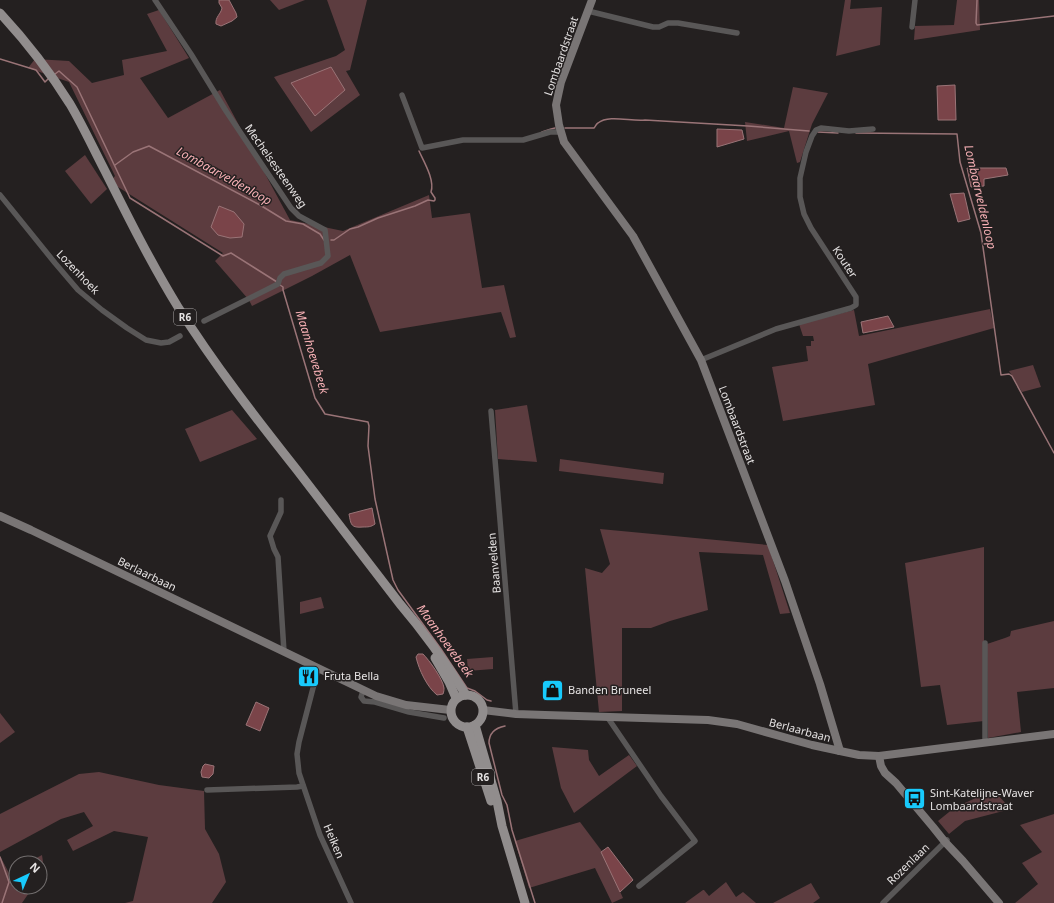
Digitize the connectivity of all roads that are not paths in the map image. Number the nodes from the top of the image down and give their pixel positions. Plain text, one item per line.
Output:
1 (155, 0) edge
2 (592, 0) edge
3 (915, 0) edge
4 (588, 11) junction
5 (0, 13) edge
6 (912, 27) dead end
7 (736, 33) dead end
8 (402, 95) dead end
9 (873, 129) dead end
10 (561, 132) junction
11 (0, 195) edge
12 (204, 321) dead end
13 (180, 336) dead end
14 (701, 360) junction
15 (492, 411) dead end
16 (281, 500) dead end
17 (0, 516) edge
18 (400, 604) junction
19 (985, 642) dead end
20 (284, 652) junction
21 (318, 669) junction
22 (363, 691) junction
23 (466, 695) junction
24 (456, 698) junction
25 (450, 710) junction
26 (483, 710) junction
27 (516, 714) junction
28 (444, 718) dead end
29 (608, 718) junction
30 (471, 726) junction
31 (1054, 734) edge
32 (985, 743) junction
33 (840, 751) junction
34 (879, 756) junction
35 (303, 786) junction
36 (207, 790) dead end
37 (946, 841) junction
38 (640, 886) dead end
39 (351, 903) edge
40 (525, 903) edge
41 (883, 903) edge
42 (999, 903) edge

1 - 12 street, Mechelsesteenweg
2 - 4 street, Lombaardstraat
3 - 6 street
4 - 7 street, Lombaardstraat
4 - 10 street, Lombaardstraat
5 - 18 main road, R6
8 - 10 street
9 - 14 street, Kouter
10 - 14 street, Lombaardstraat
11 - 13 street, Lozenhoek
14 - 33 street, Lombaardstraat
15 - 27 street, Baanvelden
16 - 20 street
17 - 20 street, Berlaarbaan
18 - 23 main road, R6
18 - 24 main road, R6
19 - 32 street
20 - 21 street, Berlaarbaan
21 - 22 street, Berlaarbaan
21 - 35 street, Heiken
22 - 25 street, Berlaarbaan
22 - 28 street
23 - 24 main road
23 - 26 main road, R6
24 - 25 main road
25 - 30 main road
26 - 27 street, Berlaarbaan
26 - 30 main road
27 - 29 street, Berlaarbaan
29 - 33 street, Berlaarbaan
29 - 38 street
30 - 40 main road, R6
31 - 32 street, Berlaarbaan
32 - 34 street, Berlaarbaan
33 - 34 street, Berlaarbaan
34 - 37 street
35 - 36 street
35 - 39 street, Heiken
37 - 41 street, Rozenlaan
37 - 42 street

